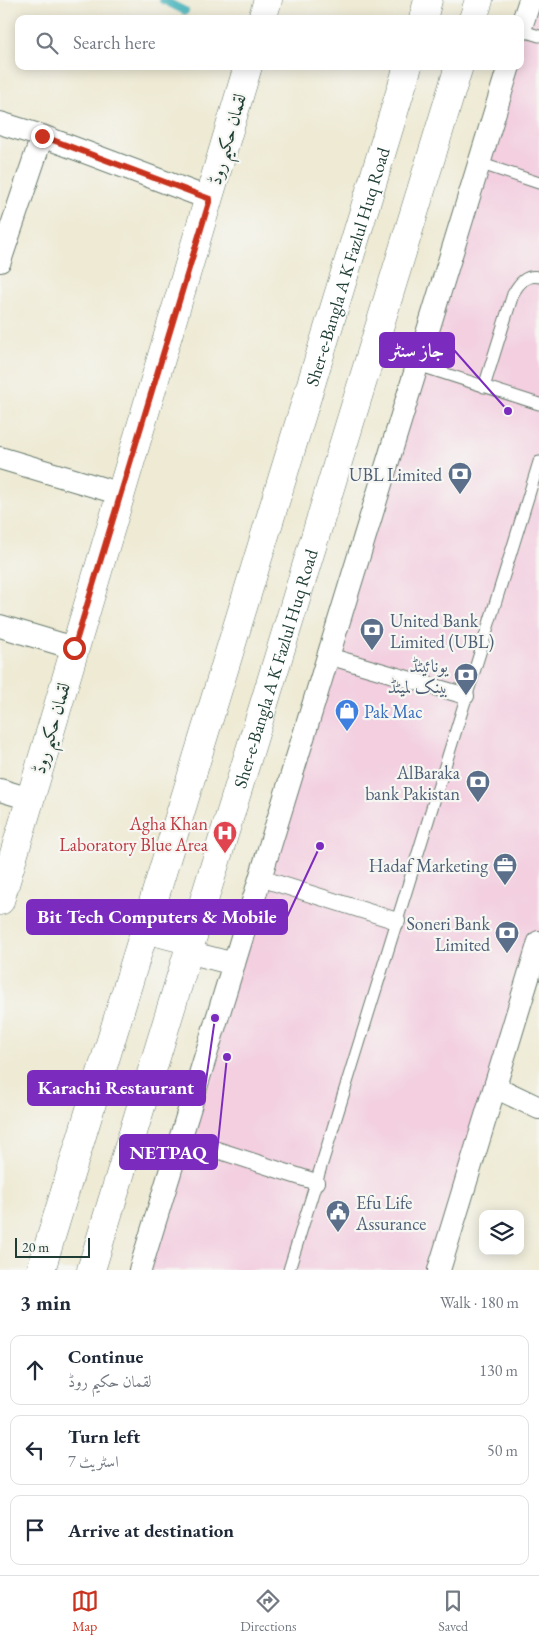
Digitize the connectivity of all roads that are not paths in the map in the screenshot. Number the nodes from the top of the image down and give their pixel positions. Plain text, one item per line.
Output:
1 (268, 0) edge
2 (428, 0) edge
3 (479, 0) edge
4 (530, 0) edge
5 (263, 15) edge
6 (424, 15) edge
7 (474, 15) edge
8 (524, 18) edge
9 (524, 31) edge
10 (539, 36) edge
11 (247, 70) edge
12 (407, 70) edge
13 (458, 70) edge
14 (508, 70) edge
15 (0, 123) edge
16 (42, 136) junction
17 (479, 163) junction
18 (538, 180) edge
19 (210, 199) junction
20 (0, 261) edge
21 (539, 277) edge
22 (418, 365) junction
23 (484, 386) junction
24 (539, 404) edge
25 (0, 458) edge
26 (539, 462) edge
27 (121, 494) junction
28 (0, 626) edge
29 (74, 648) junction
30 (328, 656) junction
31 (466, 696) junction
32 (0, 790) edge
33 (30, 799) junction
34 (260, 878) junction
35 (0, 901) edge
36 (397, 921) junction
37 (146, 928) junction
38 (539, 942) edge
39 (190, 946) junction
40 (234, 964) junction
41 (495, 1087) junction
42 (539, 1108) edge
43 (180, 1138) junction
44 (316, 1182) junction
45 (41, 1270) edge
46 (91, 1270) edge
47 (140, 1270) edge
48 (289, 1270) edge
49 (439, 1270) edge

1 - 5 main road
2 - 6 main road
3 - 7 main road
4 - 8 street
9 - 10 lane
11 - 19 main road, لقمان حکیم روڈ
12 - 37 main road, Sher-e-Bangla A K Fazlul Huq Road
13 - 39 main road, Sher-e-Bangla A K Fazlul Huq Road
14 - 17 street
15 - 16 street
16 - 19 street
16 - 20 street
17 - 18 lane
17 - 22 street
19 - 27 main road, لقمان حکیم روڈ
21 - 23 lane
22 - 23 lane
22 - 30 street
23 - 24 lane
25 - 27 street
26 - 31 lane
27 - 29 main road, لقمان حکیم روڈ
28 - 29 street
29 - 33 main road, لقمان حکیم روڈ
30 - 31 street
30 - 34 street
31 - 36 lane
32 - 33 street
33 - 35 main road, لقمان حکیم روڈ
34 - 36 street
34 - 40 street
36 - 44 lane
37 - 39 main road
37 - 45 main road, Sher-e-Bangla A K Fazlul Huq Road
38 - 41 street
39 - 40 street
39 - 46 main road, Sher-e-Bangla A K Fazlul Huq Road
40 - 43 street
41 - 42 street
41 - 49 street
43 - 44 street
43 - 47 street
44 - 48 lane

